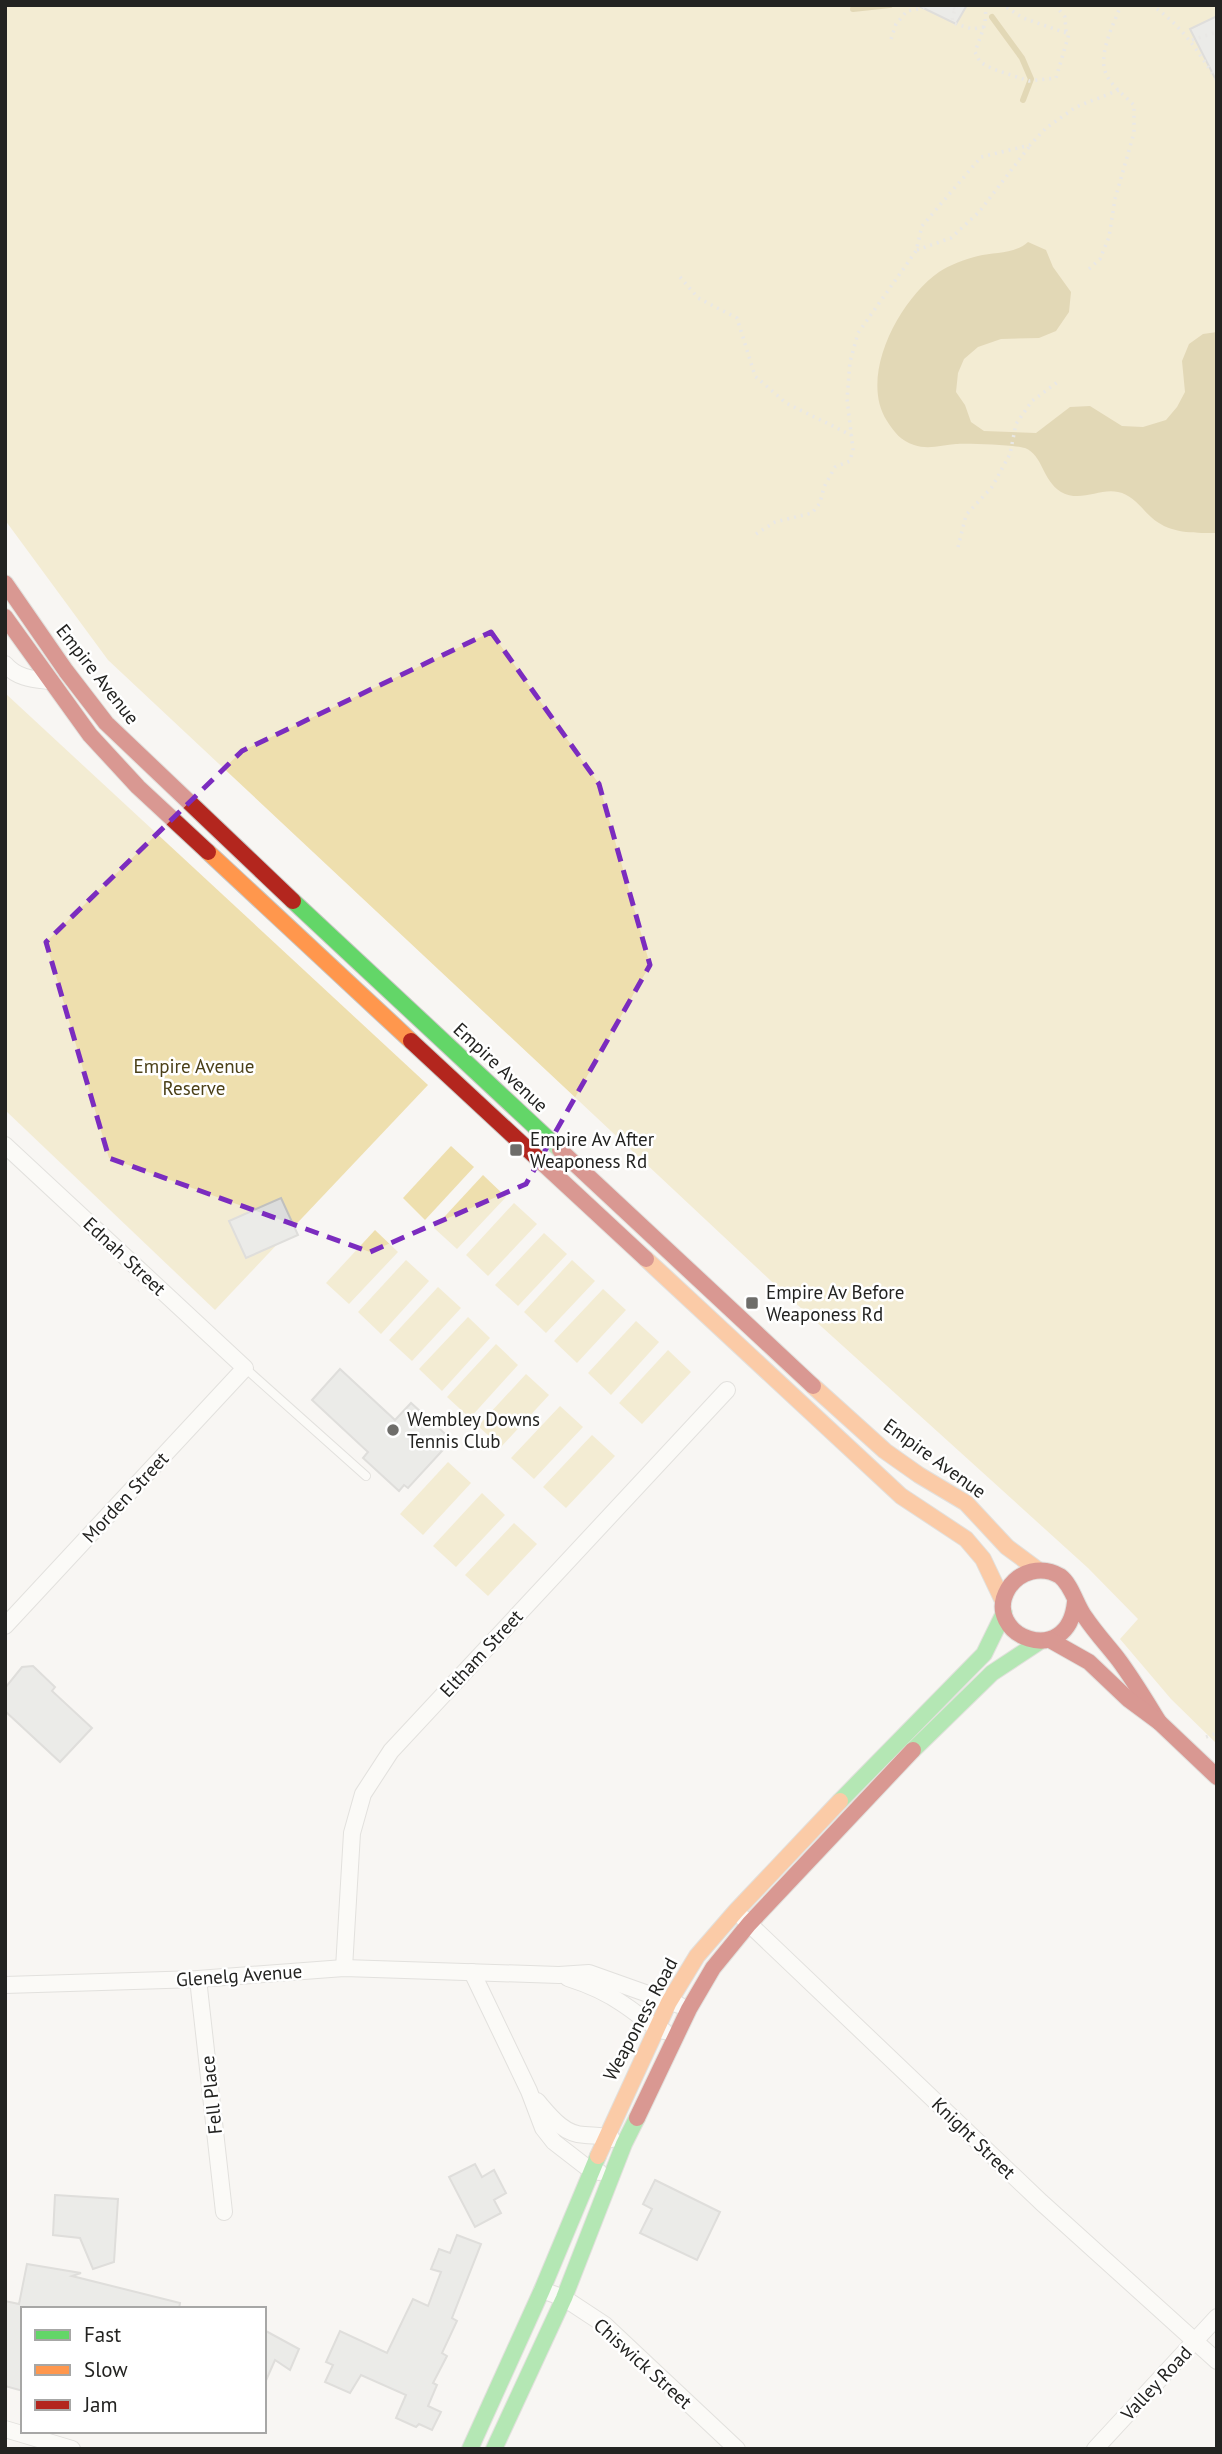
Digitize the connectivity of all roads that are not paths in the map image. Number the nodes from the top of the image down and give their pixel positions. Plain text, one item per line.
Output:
1 (5, 583) edge
2 (5, 617) edge
3 (5, 664) edge
4 (49, 681) junction
5 (5, 1145) edge
6 (245, 1368) junction
7 (727, 1390) dead end
8 (366, 1476) dead end
9 (1038, 1570) junction
10 (1075, 1602) junction
11 (1004, 1607) junction
12 (5, 1626) edge
13 (1044, 1641) junction
14 (1160, 1721) junction
15 (1217, 1777) edge
16 (736, 1911) junction
17 (749, 1924) junction
18 (344, 1968) junction
19 (472, 1972) junction
20 (559, 1975) junction
21 (198, 1979) junction
22 (5, 1985) edge
23 (669, 2002) junction
24 (689, 2009) junction
25 (657, 2028) junction
26 (676, 2036) junction
27 (529, 2091) junction
28 (606, 2137) junction
29 (624, 2144) junction
30 (592, 2169) junction
31 (611, 2177) junction
32 (224, 2212) dead end
33 (542, 2290) junction
34 (564, 2298) junction
35 (1217, 2317) edge
36 (1195, 2341) junction
37 (1217, 2361) edge
38 (5, 2428) edge
39 (72, 2449) edge
40 (470, 2449) edge
41 (494, 2449) edge
42 (737, 2449) edge
43 (1095, 2449) edge

1 - 9 main road, Empire Avenue
2 - 4 main road, Empire Avenue
3 - 4 street
4 - 11 main road, Empire Avenue
5 - 6 street, Ednah Street
6 - 8 lane
6 - 12 street, Morden Street
7 - 18 street, Eltham Street
9 - 10 main road, Empire Avenue
9 - 11 main road
10 - 13 main road
10 - 14 main road, Empire Avenue
11 - 13 main road, Empire Avenue
11 - 16 main road, Weaponess Road
13 - 14 main road, Empire Avenue
13 - 17 main road, Weaponess Road
14 - 15 main road, Empire Avenue
16 - 17 street, Knight Street
16 - 23 main road, Weaponess Road
17 - 24 main road, Weaponess Road
17 - 36 street, Knight Street
18 - 19 street, Glenelg Avenue
18 - 21 street, Glenelg Avenue
19 - 20 street, Glenelg Avenue
19 - 27 street
20 - 23 street, Glenelg Avenue
20 - 25 street, Glenelg Avenue
21 - 22 street, Glenelg Avenue
21 - 32 street, Fell Place
23 - 24 street, Glenelg Avenue
23 - 25 main road, Weaponess Road
24 - 26 main road, Weaponess Road
25 - 26 street, Glenelg Avenue
25 - 28 main road, Weaponess Road
26 - 29 main road, Weaponess Road
27 - 28 street
27 - 30 street
28 - 29 street
28 - 30 main road, Weaponess Road
29 - 31 main road, Weaponess Road
30 - 31 street
30 - 33 main road, Weaponess Road
31 - 34 main road, Weaponess Road
33 - 34 street, Chiswick Street
33 - 40 main road, Weaponess Road
34 - 41 main road, Weaponess Road
34 - 42 street, Chiswick Street
35 - 36 street, Valley Road
36 - 37 street, Knight Street
36 - 43 street, Valley Road
38 - 39 street

